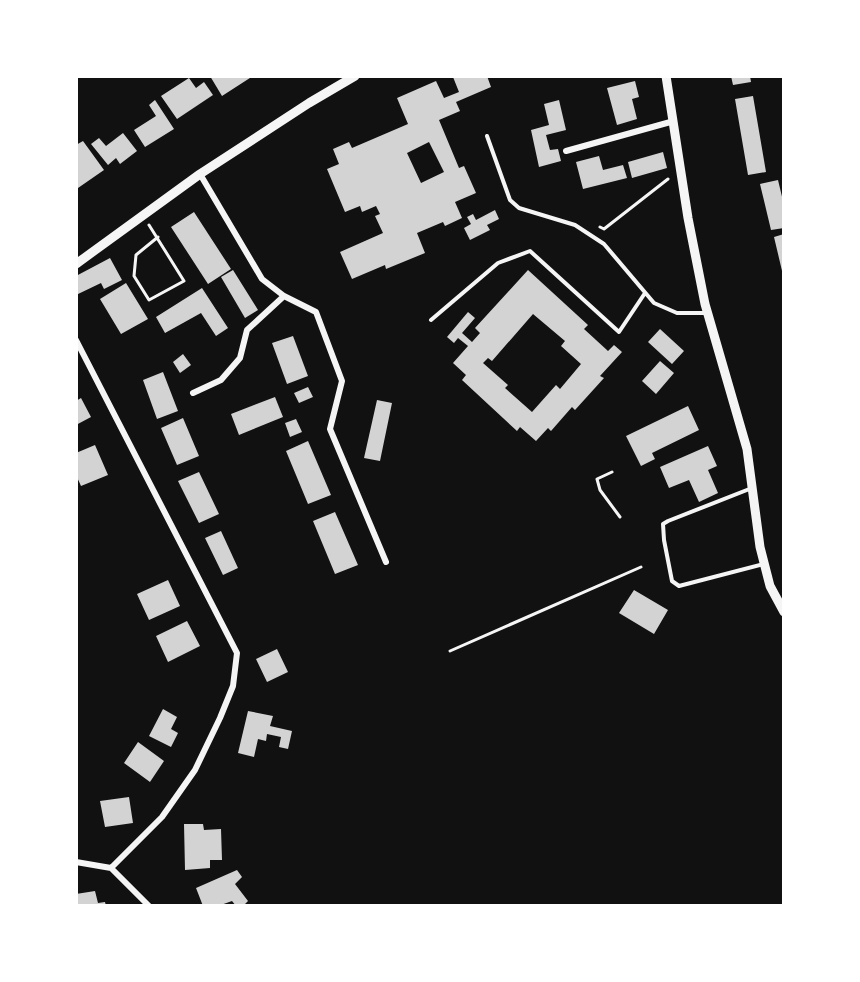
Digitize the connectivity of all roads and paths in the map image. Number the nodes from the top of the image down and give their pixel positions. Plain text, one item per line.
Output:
1 (355, 76) edge
2 (666, 76) edge
3 (674, 121) junction
4 (487, 136) dead end
5 (566, 150) dead end
6 (681, 169) junction
7 (200, 174) junction
8 (142, 216) junction
9 (595, 225) dead end
10 (158, 237) junction
11 (76, 264) edge
12 (645, 293) junction
13 (284, 296) junction
14 (707, 313) junction
15 (431, 320) dead end
16 (76, 340) edge
17 (193, 393) dead end
18 (612, 472) dead end
19 (753, 488) junction
20 (620, 517) dead end
21 (386, 562) dead end
22 (764, 564) junction
23 (641, 567) dead end
24 (783, 612) edge
25 (450, 651) dead end
26 (76, 861) edge
27 (111, 868) junction
28 (149, 906) edge

1 - 7 street
2 - 3 street
3 - 5 street
3 - 6 street
4 - 12 lane
6 - 9 path
6 - 14 street
7 - 8 street
7 - 13 street
8 - 10 path
8 - 11 street
10 - 10 path
12 - 14 lane
12 - 15 lane
13 - 17 street
13 - 21 street
14 - 19 street
16 - 27 street
18 - 20 path
19 - 22 street
19 - 22 lane
22 - 24 street
23 - 25 path
26 - 27 street
27 - 28 street

